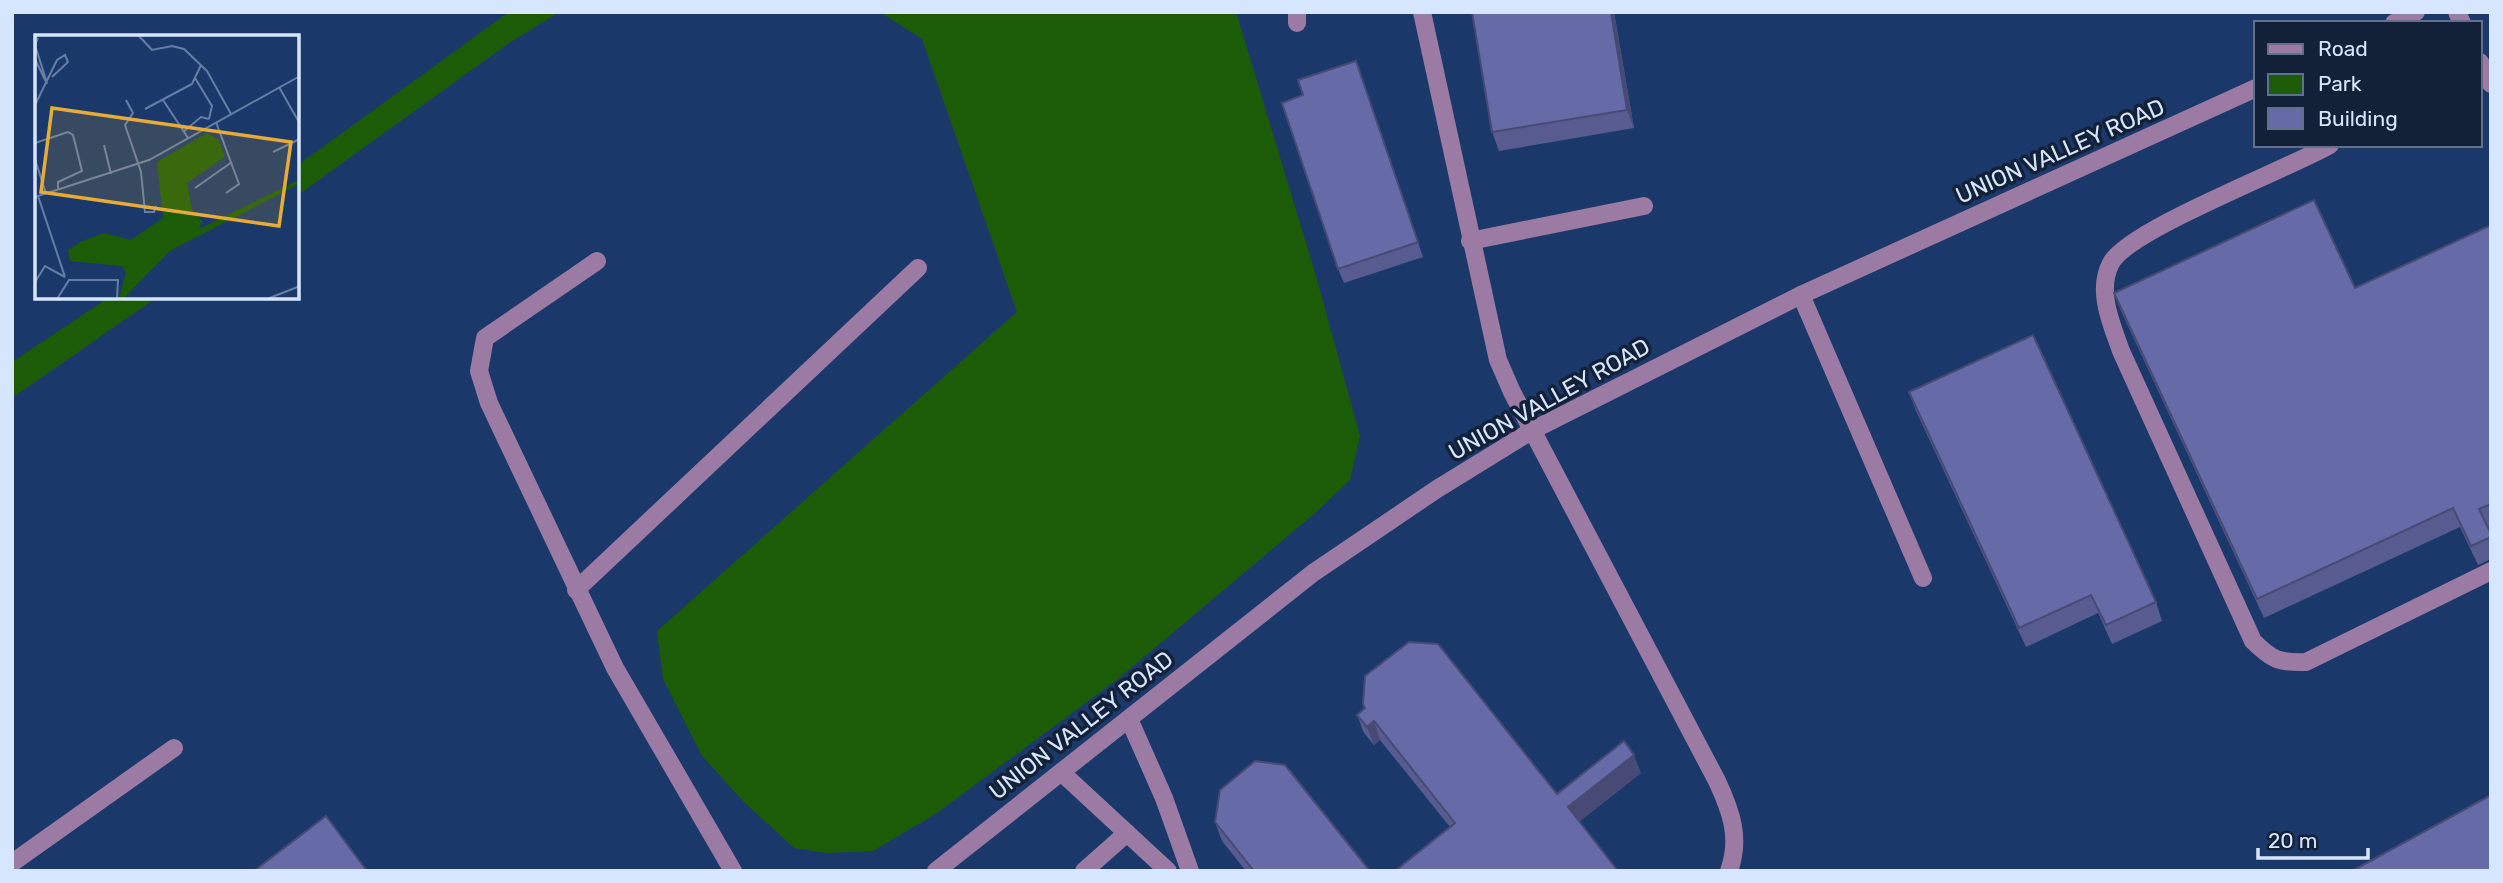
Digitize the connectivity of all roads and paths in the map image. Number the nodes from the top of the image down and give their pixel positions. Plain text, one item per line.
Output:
1 (1423, 12) edge
2 (2416, 12) edge
3 (2398, 21) edge
4 (2482, 66) edge
5 (2491, 84) edge
6 (2254, 89) edge
7 (2326, 147) edge
8 (1644, 205) dead end
9 (1470, 241) junction
10 (597, 261) dead end
11 (918, 268) dead end
12 (1801, 295) junction
13 (1533, 430) junction
14 (2491, 571) edge
15 (1923, 578) dead end
16 (576, 590) junction
17 (1129, 719) junction
18 (174, 748) dead end
19 (1061, 772) junction
20 (1127, 833) junction
21 (12, 863) edge
22 (733, 871) edge
23 (936, 871) edge
24 (1084, 871) edge
25 (1168, 871) edge
26 (1190, 871) edge
27 (1729, 871) edge

1 - 9 street
2 - 3 street
4 - 5 street
6 - 12 street, UNION VALLEY ROAD
7 - 14 street
8 - 9 street
9 - 13 street
10 - 16 street
11 - 16 street
12 - 13 street, UNION VALLEY ROAD
12 - 15 street
13 - 17 street, UNION VALLEY ROAD
13 - 27 street
16 - 22 street
17 - 19 street, UNION VALLEY ROAD
17 - 26 street
18 - 21 street
19 - 20 street
19 - 23 street, UNION VALLEY ROAD
20 - 24 street
20 - 25 street

